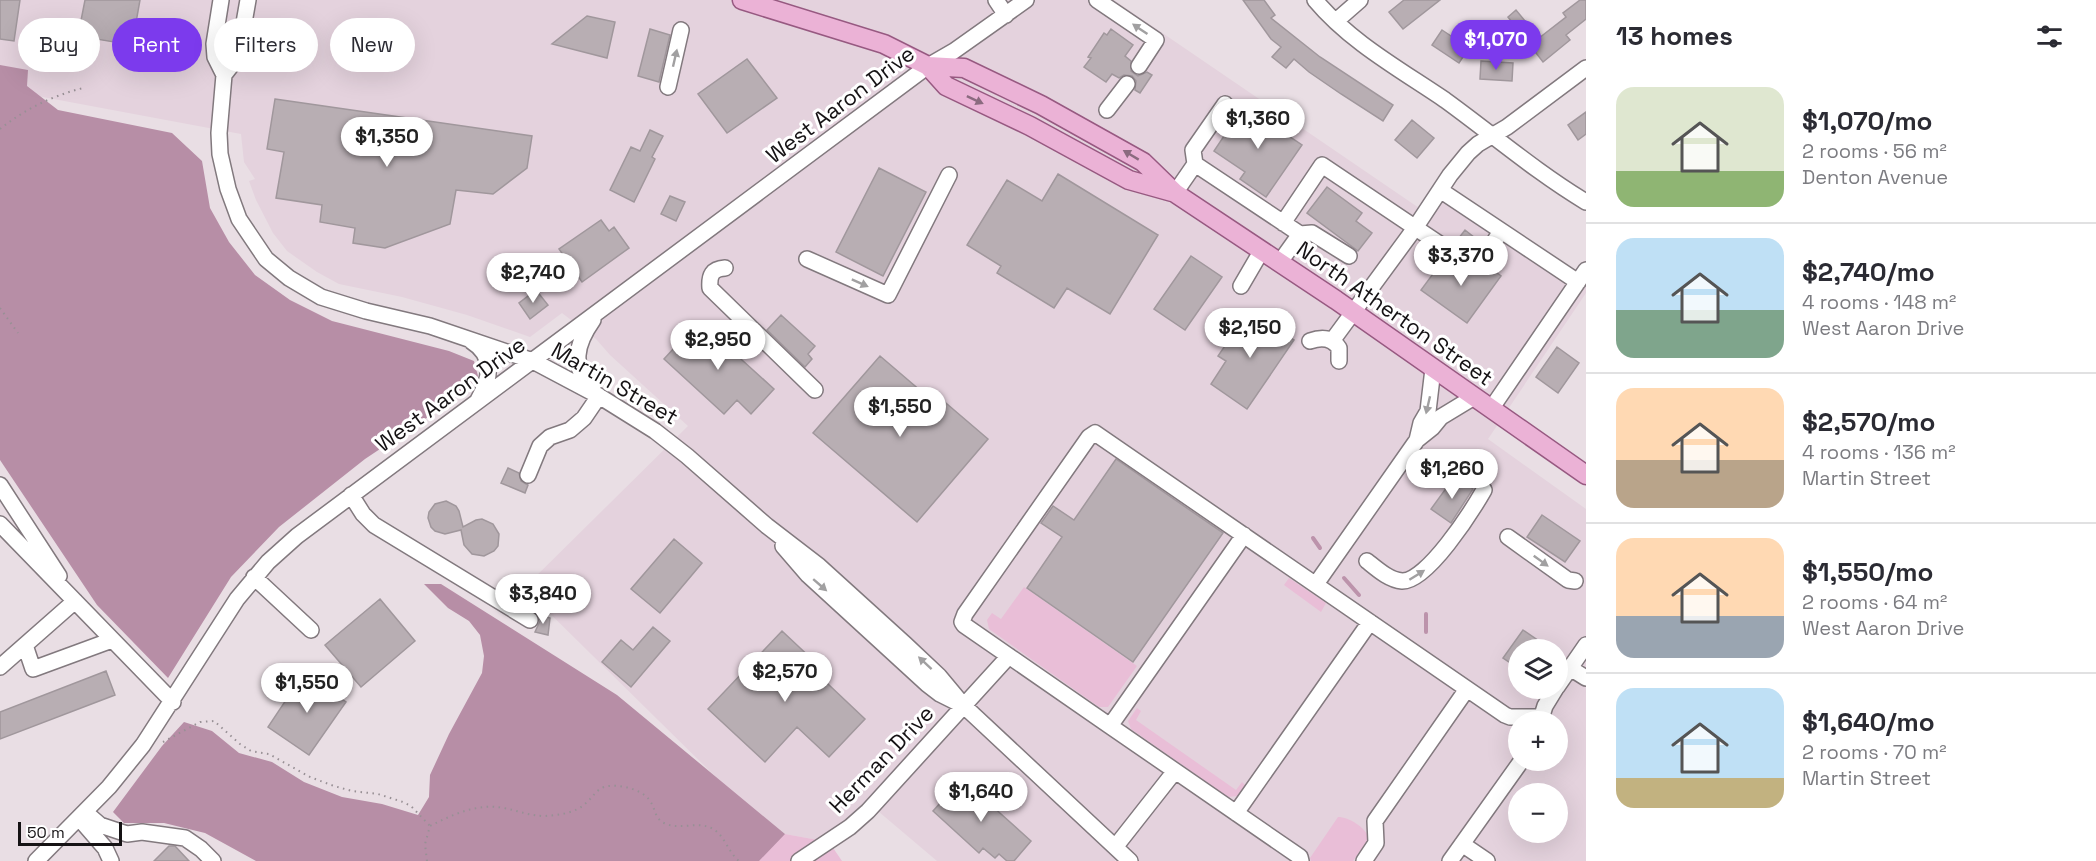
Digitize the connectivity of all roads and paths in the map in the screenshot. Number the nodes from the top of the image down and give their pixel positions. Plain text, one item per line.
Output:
1 (221, 0) edge
2 (248, 0) edge
3 (742, 0) edge
4 (996, 0) edge
5 (1026, 0) edge
6 (1097, 0) edge
7 (1315, 0) edge
8 (1360, 0) edge
9 (1006, 15) junction
10 (1336, 21) junction
11 (681, 30) dead end
12 (928, 66) junction
13 (1138, 66) dead end
14 (1586, 68) edge
15 (224, 75) junction
16 (1126, 84) dead end
17 (668, 87) dead end
18 (83, 88) dead end
19 (1225, 104) dead end
20 (1107, 110) dead end
21 (0, 129) edge
22 (1491, 135) junction
23 (1195, 164) junction
24 (949, 175) dead end
25 (1440, 190) junction
26 (1174, 193) junction
27 (1586, 202) edge
28 (1283, 223) junction
29 (1415, 228) junction
30 (1501, 231) junction
31 (1300, 234) junction
32 (1262, 250) junction
33 (1349, 256) dead end
34 (807, 260) dead end
35 (1280, 262) junction
36 (725, 268) dead end
37 (1582, 276) edge
38 (1241, 286) dead end
39 (0, 308) edge
40 (600, 311) junction
41 (1353, 312) junction
42 (18, 333) dead end
43 (466, 337) junction
44 (1310, 341) dead end
45 (1332, 341) junction
46 (533, 361) junction
47 (1339, 361) dead end
48 (1433, 369) junction
49 (816, 390) dead end
50 (599, 396) junction
51 (1474, 397) junction
52 (477, 402) junction
53 (1491, 409) junction
54 (1417, 440) junction
55 (528, 475) dead end
56 (1586, 475) edge
57 (0, 485) edge
58 (1484, 490) dead end
59 (351, 495) junction
60 (0, 524) edge
61 (1244, 535) junction
62 (1508, 537) dead end
63 (1366, 561) dead end
64 (254, 577) junction
65 (1575, 581) dead end
66 (1316, 584) junction
67 (75, 601) junction
68 (530, 620) dead end
69 (1370, 622) junction
70 (311, 630) dead end
71 (112, 640) junction
72 (25, 645) junction
73 (1586, 645) edge
74 (1009, 656) junction
75 (0, 667) edge
76 (1570, 668) junction
77 (1568, 671) edge
78 (1586, 678) edge
79 (1467, 689) junction
80 (173, 702) junction
81 (964, 706) junction
82 (1508, 716) edge
83 (1110, 726) junction
84 (160, 744) dead end
85 (1174, 771) junction
86 (1514, 771) edge
87 (608, 786) junction
88 (609, 794) dead end
89 (1236, 813) junction
90 (82, 815) junction
91 (430, 826) junction
92 (127, 834) junction
93 (1462, 844) junction
94 (1116, 846) junction
95 (110, 859) edge
96 (36, 861) edge
97 (213, 861) edge
98 (427, 861) edge
99 (739, 861) edge
100 (799, 861) edge
101 (1130, 861) edge
102 (1144, 861) edge
103 (1301, 861) edge
104 (1364, 861) edge
105 (1450, 861) edge
106 (1487, 861) edge

1 - 15 street, Martin Street
2 - 15 street, Martin Street
3 - 12 main road, North Atherton Street
4 - 9 street
5 - 9 street, West Aaron Drive
13 -> 6 street
7 - 10 street
8 - 10 street
9 - 12 street, West Aaron Drive
10 - 22 street
17 -> 11 street
12 - 26 main road, North Atherton Street
12 - 40 street, West Aaron Drive
14 - 22 street
15 - 43 street, Martin Street
16 - 20 street
18 - 21 path
19 - 23 street
22 - 25 street
22 - 27 street
23 - 26 street
23 - 28 street
34 -> 24 street
25 - 29 street
25 - 30 street
26 - 32 main road, North Atherton Street
28 - 29 street
28 - 31 street
29 - 30 street
29 - 41 street
30 - 37 street
31 - 33 street
31 - 35 street
32 - 35 main road, North Atherton Street
32 - 38 street
35 - 41 main road, North Atherton Street
36 - 49 street
37 - 53 street
39 - 42 path
40 - 46 street, West Aaron Drive
40 - 50 street
41 - 45 street
41 - 48 main road, North Atherton Street
43 - 46 street, Martin Street
43 - 52 street
44 - 45 street
45 - 47 street
46 - 50 street, Martin Street
46 - 52 street, West Aaron Drive
48 - 51 main road, North Atherton Street
48 -> 54 street
50 - 55 street
50 - 81 street, Martin Street
51 - 53 main road, North Atherton Street
51 - 54 street
52 - 59 street, West Aaron Drive
53 - 56 main road, North Atherton Street
54 - 66 street
57 - 67 street
63 -> 58 street
59 - 64 street, West Aaron Drive
59 - 68 street
60 - 67 street
61 - 66 street
61 - 74 street
61 - 83 street
62 -> 65 street
64 - 70 street
64 - 80 street, West Aaron Drive
66 - 69 street
67 - 71 street
67 - 72 street
69 - 79 street
69 - 89 street
71 - 72 street
71 - 80 street
72 - 75 street
73 - 76 street
74 - 81 street, Herman Drive
74 - 83 street
76 - 77 street
76 - 78 street
79 - 82 street
79 - 104 street
80 - 90 street, West Aaron Drive
81 - 94 street, Martin Street
81 - 100 street, Herman Drive
83 - 85 street
84 - 91 path
85 - 89 street
85 - 94 street
86 - 93 street
87 - 88 path
87 - 91 path
87 - 99 path
89 - 103 street
90 - 92 street
90 - 95 street
90 - 96 street, West Aaron Drive
91 - 98 path
92 - 95 street
92 - 97 street
93 - 105 street
93 - 106 street
94 - 101 street, Martin Street
94 - 102 street, Martin Street

